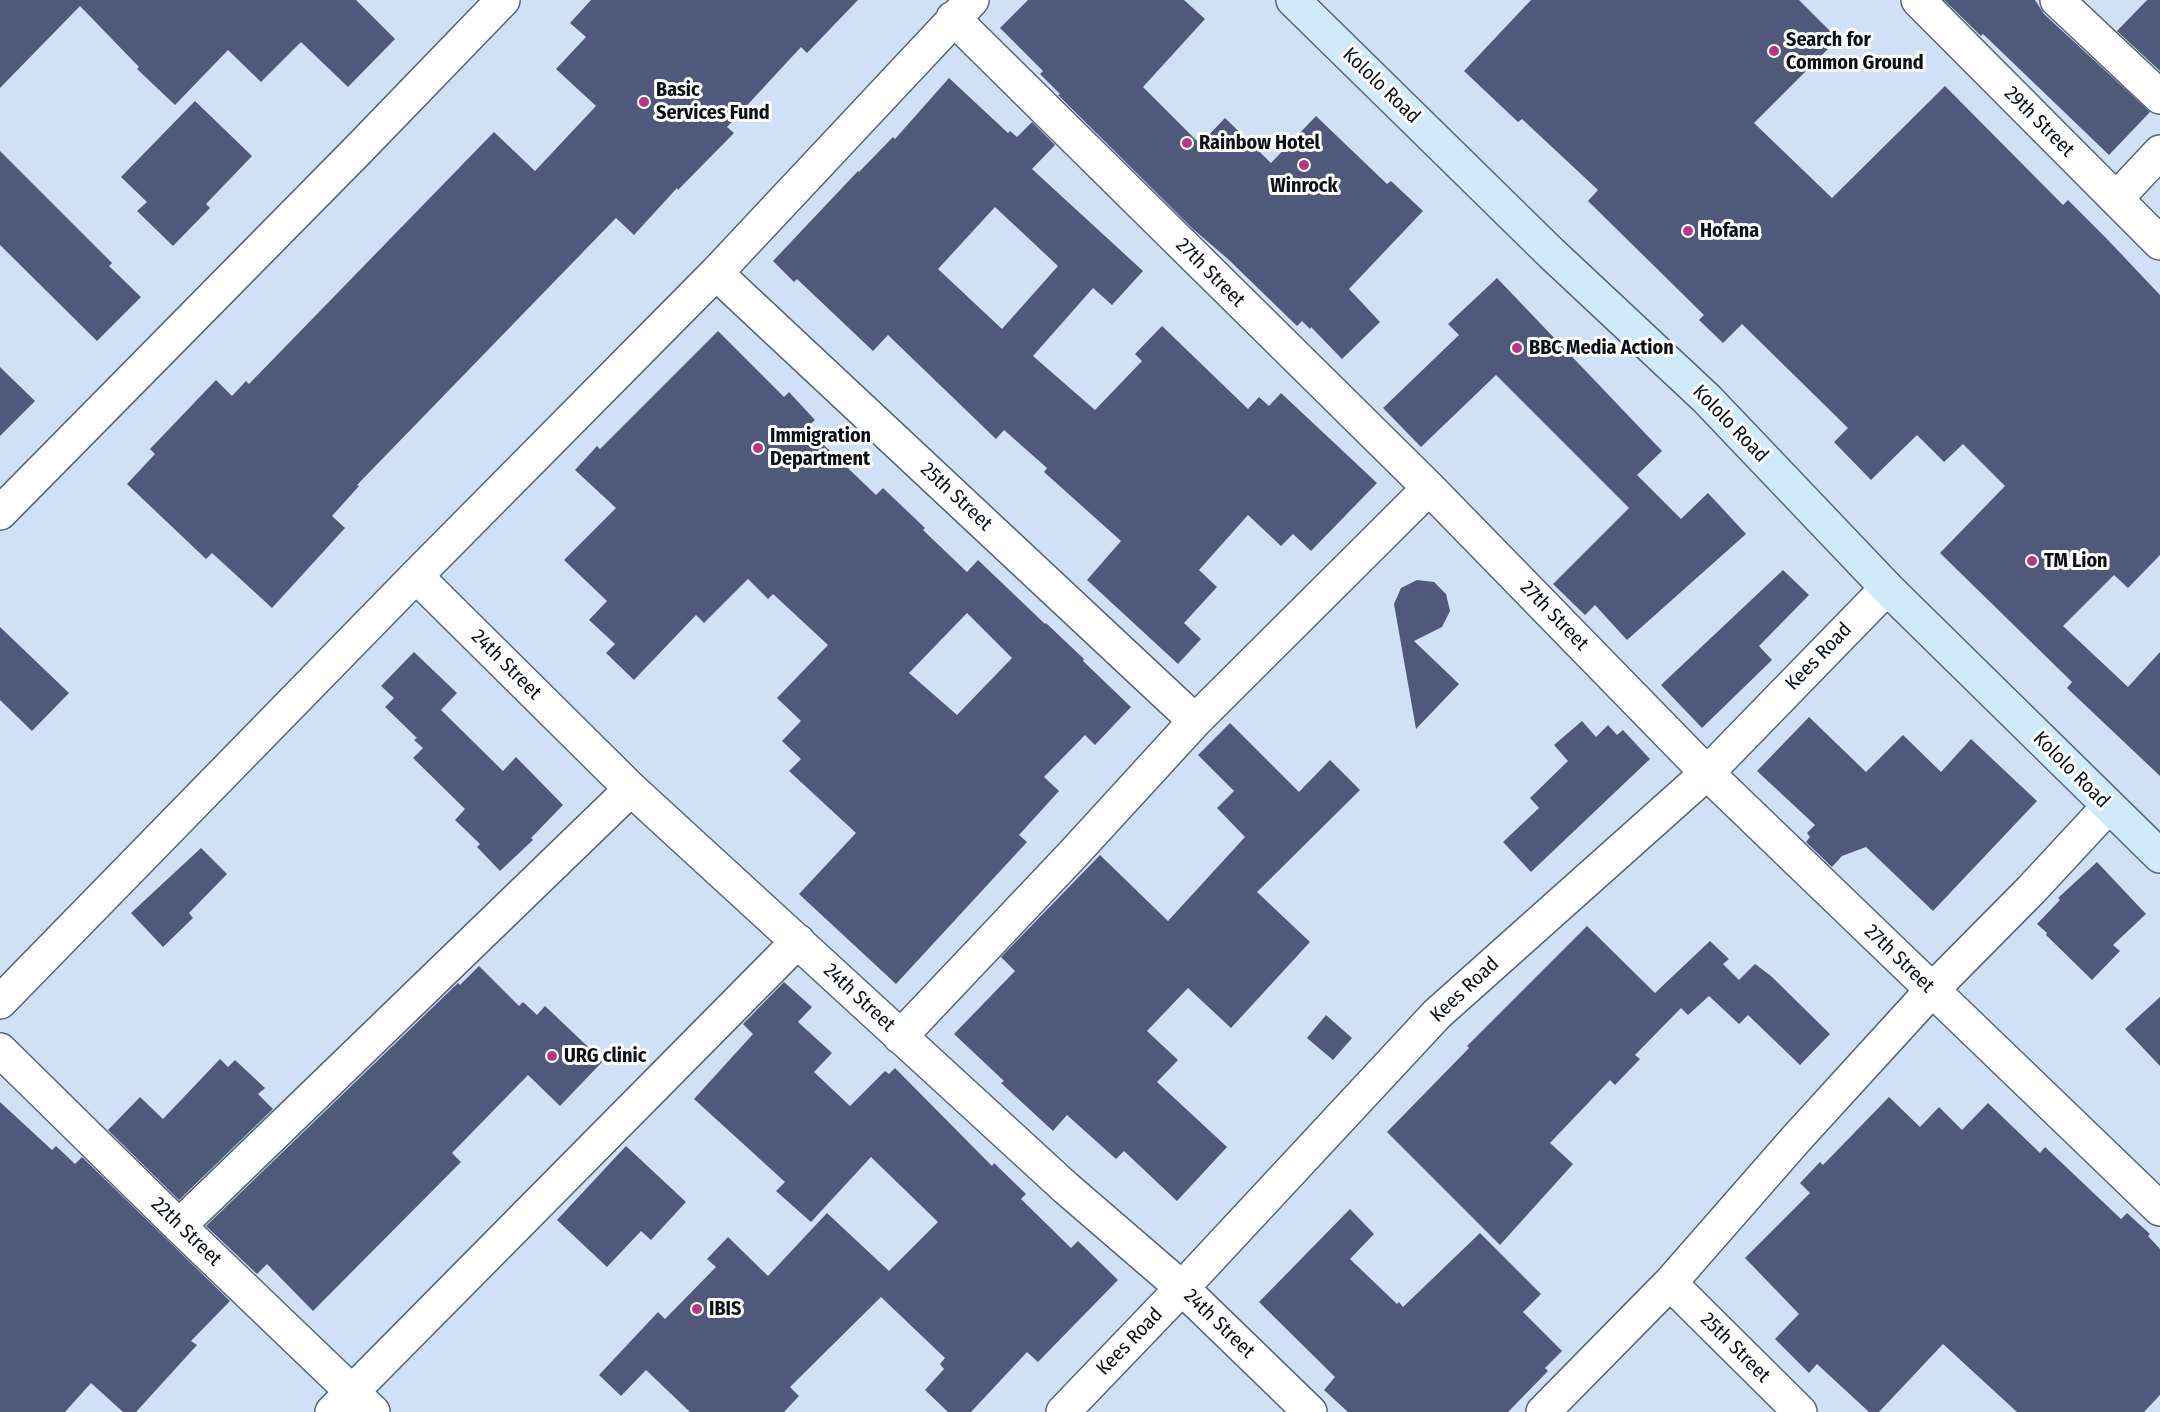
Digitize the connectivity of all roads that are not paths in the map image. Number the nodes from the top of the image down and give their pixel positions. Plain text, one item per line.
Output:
1 (502, 0) edge
2 (1293, 0) edge
3 (1918, 0) edge
4 (2057, 0) edge
5 (962, 9) edge
6 (2160, 97) edge
7 (2160, 152) edge
8 (2116, 199) junction
9 (2160, 243) edge
10 (716, 273) junction
11 (1429, 488) junction
12 (0, 513) edge
13 (416, 576) junction
14 (1887, 588) junction
15 (1195, 721) junction
16 (1707, 773) junction
17 (632, 789) junction
18 (2108, 807) junction
19 (2160, 856) edge
20 (798, 941) junction
21 (1932, 990) junction
22 (0, 1002) edge
23 (900, 1036) junction
24 (0, 1050) edge
25 (2160, 1209) edge
26 (179, 1226) junction
27 (1670, 1283) junction
28 (1182, 1288) junction
29 (352, 1405) edge
30 (1063, 1412) edge
31 (1310, 1412) edge
32 (1543, 1412) edge
33 (1800, 1412) edge

1 - 12 street
2 - 14 street, Kololo Road
3 - 8 street, 29th Street
4 - 6 street
5 - 10 street
5 - 11 street, 27th Street
7 - 8 street
8 - 9 street, 29th Street
10 - 13 street
10 - 15 street, 25th Street
11 - 15 street
11 - 16 street, 27th Street
13 - 17 street, 24th Street
13 - 22 street
14 - 16 street, Kees Road
14 - 18 street, Kololo Road
15 - 23 street
16 - 21 street, 27th Street
16 - 28 street, Kees Road
17 - 20 street, 24th Street
17 - 26 street
18 - 19 street, Kololo Road
18 - 21 street
20 - 23 street, 24th Street
20 - 29 street
21 - 25 street, 27th Street
21 - 27 street
23 - 28 street, 24th Street
24 - 26 street, 22th Street
26 - 29 street, 22th Street
27 - 32 street
27 - 33 street, 25th Street
28 - 30 street, Kees Road
28 - 31 street, 24th Street

